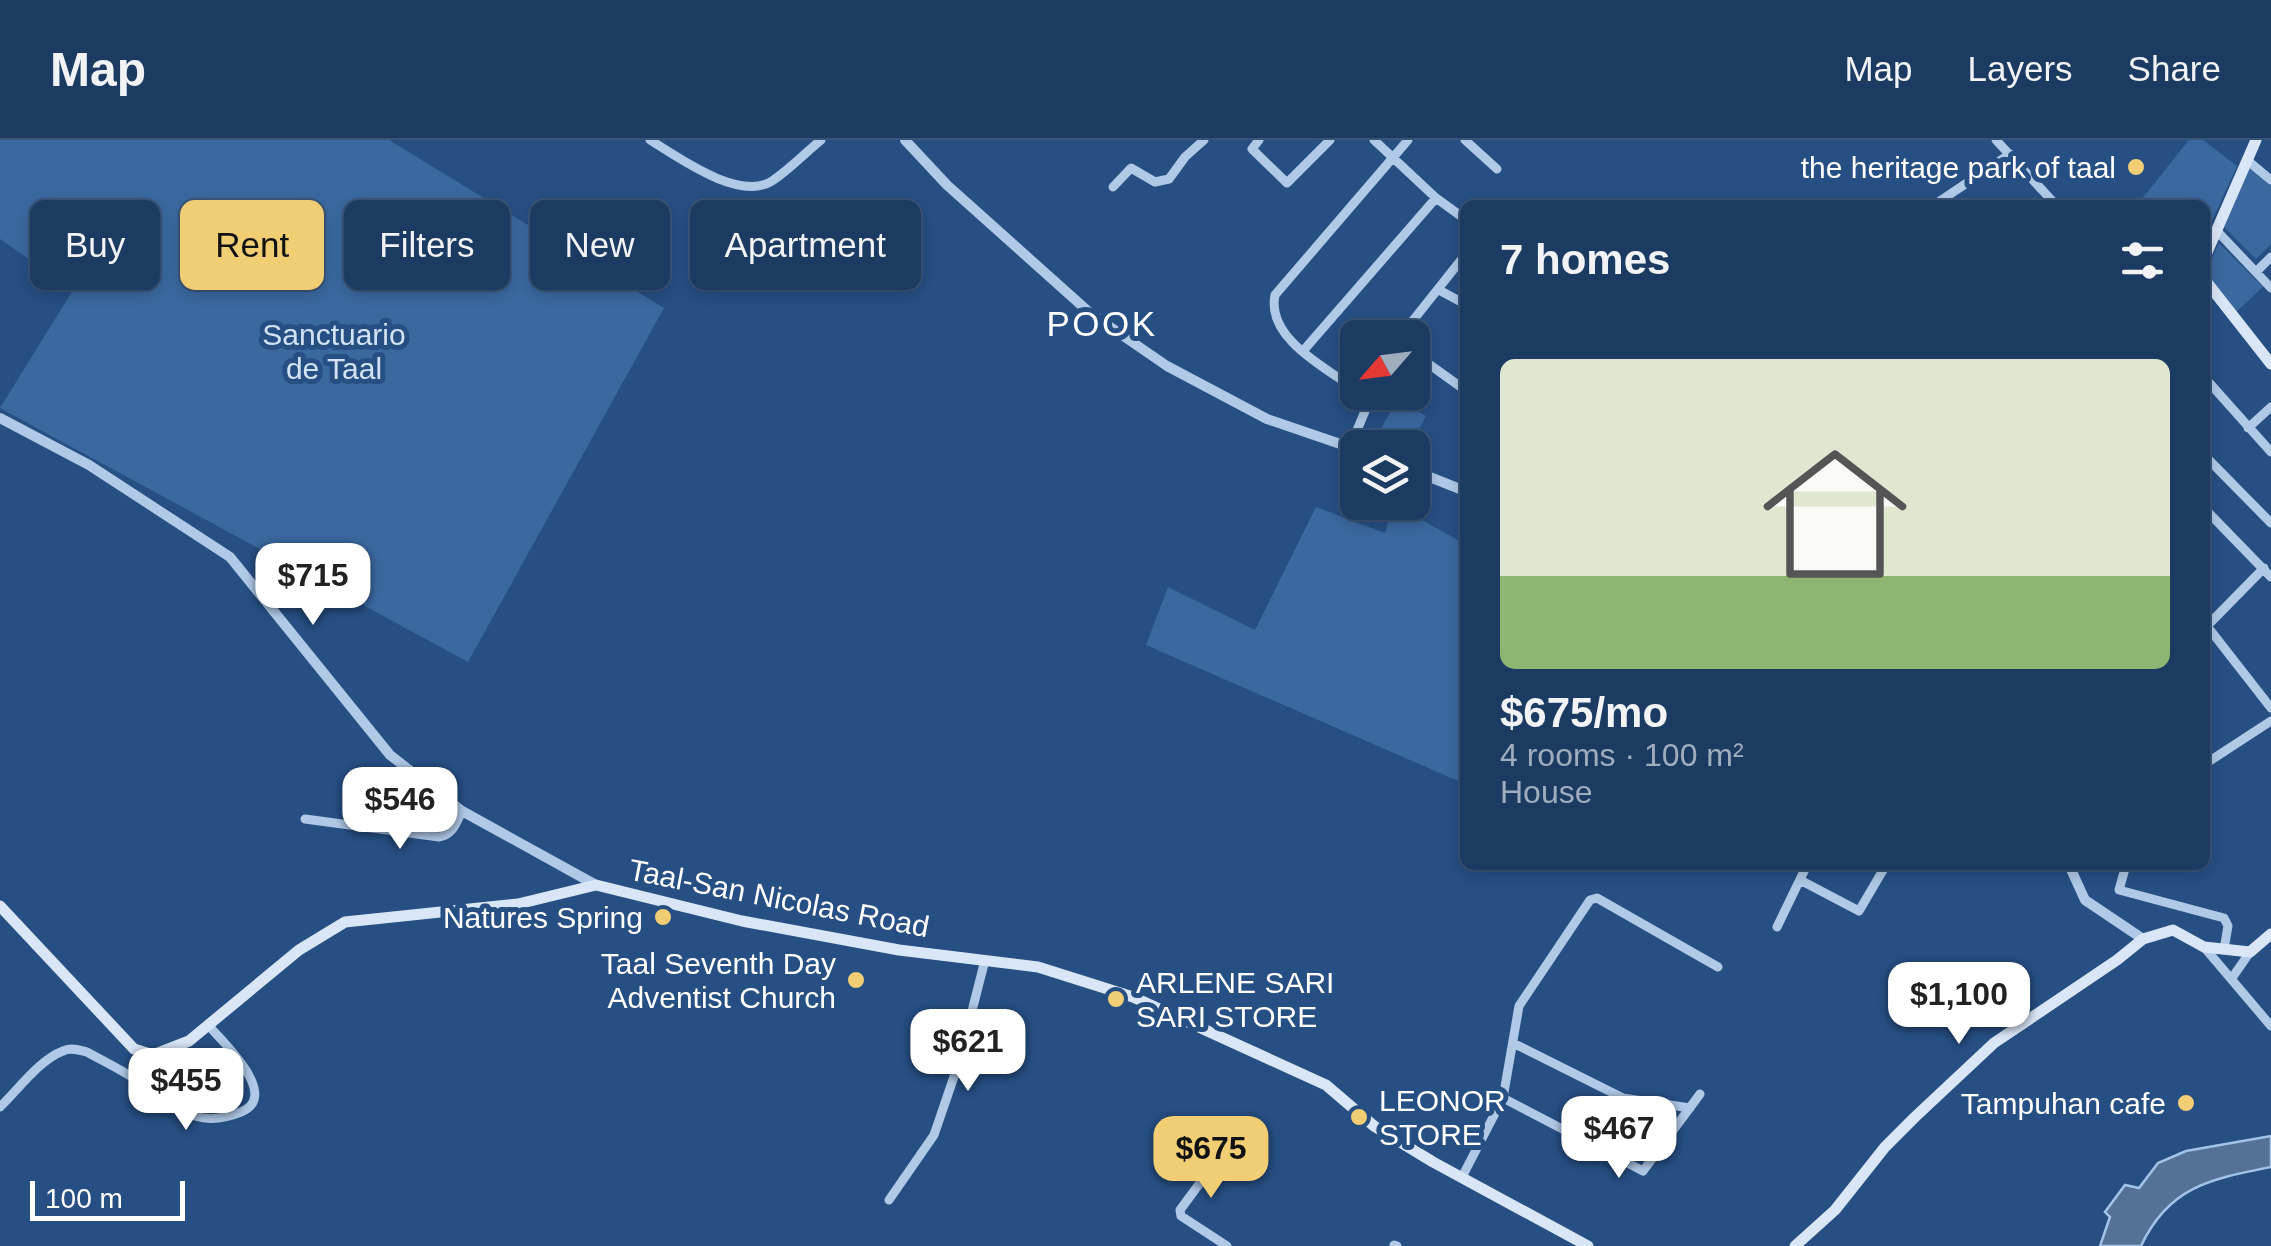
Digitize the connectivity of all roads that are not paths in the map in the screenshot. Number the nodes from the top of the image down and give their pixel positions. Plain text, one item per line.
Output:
1 (650, 140) edge
2 (821, 140) edge
3 (905, 140) edge
4 (1204, 140) edge
5 (1258, 140) edge
6 (1330, 140) edge
7 (1374, 140) edge
8 (1408, 140) edge
9 (1464, 140) edge
10 (1996, 140) edge
11 (2256, 140) edge
12 (2010, 154) junction
13 (1391, 158) junction
14 (2247, 160) junction
15 (1497, 169) dead end
16 (2271, 180) edge
17 (1113, 187) dead end
18 (1436, 198) junction
19 (1941, 200) edge
20 (2051, 200) edge
21 (1460, 215) edge
22 (2217, 230) junction
23 (2210, 246) edge
24 (2271, 257) edge
25 (1460, 262) edge
26 (2256, 272) junction
27 (2210, 286) edge
28 (2271, 288) edge
29 (1439, 290) junction
30 (1460, 301) edge
31 (1413, 320) edge
32 (1303, 351) junction
33 (2271, 364) edge
34 (1430, 365) edge
35 (1340, 378) edge
36 (1460, 386) edge
37 (2210, 386) edge
38 (2271, 407) edge
39 (0, 418) edge
40 (2248, 428) junction
41 (1340, 444) edge
42 (2271, 452) edge
43 (2210, 461) edge
44 (1430, 477) edge
45 (1460, 489) edge
46 (2210, 514) edge
47 (2271, 523) edge
48 (2268, 573) edge
49 (2210, 623) edge
50 (2210, 630) edge
51 (2271, 708) edge
52 (2271, 721) edge
53 (2210, 761) edge
54 (462, 812) junction
55 (305, 820) dead end
56 (1805, 870) edge
57 (1882, 870) edge
58 (2072, 870) edge
59 (2125, 870) edge
60 (1800, 880) junction
61 (596, 885) junction
62 (0, 906) edge
63 (1777, 928) dead end
64 (2271, 934) edge
65 (2143, 939) junction
66 (2204, 947) junction
67 (2224, 949) junction
68 (2250, 952) junction
69 (985, 960) junction
70 (1718, 968) dead end
71 (2232, 978) junction
72 (208, 1025) junction
73 (2271, 1026) edge
74 (1513, 1042) junction
75 (1700, 1094) dead end
76 (1503, 1098) junction
77 (0, 1107) edge
78 (1690, 1108) junction
79 (1228, 1145) dead end
80 (1462, 1177) junction
81 (889, 1200) dead end
82 (1227, 1246) edge
83 (1588, 1246) edge
84 (1795, 1246) edge

1 - 2 street
3 - 41 street
4 - 17 street
5 - 6 street
7 - 13 street
8 - 13 street
9 - 15 street
10 - 12 street
11 - 14 main road
12 - 19 street
12 - 20 street
13 - 18 street
13 - 32 street
14 - 16 street
14 - 22 main road
18 - 21 street
18 - 32 street
22 - 23 main road
22 - 26 street
24 - 26 street
25 - 29 street
26 - 28 street
27 - 33 main road
29 - 30 street
29 - 31 street
32 - 35 street
34 - 36 street
37 - 40 street
38 - 40 street
39 - 54 street
40 - 42 street
43 - 47 street
44 - 45 street
46 - 48 street
48 - 49 street
50 - 51 street
52 - 53 street
54 - 55 street
54 - 61 street
56 - 60 street
57 - 60 street
58 - 65 street
59 - 67 street
60 - 63 street
61 - 69 main road, Taal-San Nicolas Road
61 - 72 main road, Taal-San Nicolas Road
62 - 72 main road, Taal-San Nicolas Road
64 - 68 main road
65 - 66 main road
65 - 84 main road
66 - 67 main road
66 - 71 street
67 - 68 main road
68 - 71 street
69 - 80 main road, Taal-San Nicolas Road
69 - 81 street
70 - 74 street
71 - 73 street
72 - 77 street
74 - 76 street
74 - 78 street
75 - 78 street
76 - 78 street
76 - 80 street
79 - 82 street
80 - 83 main road, Taal-San Nicolas Road

